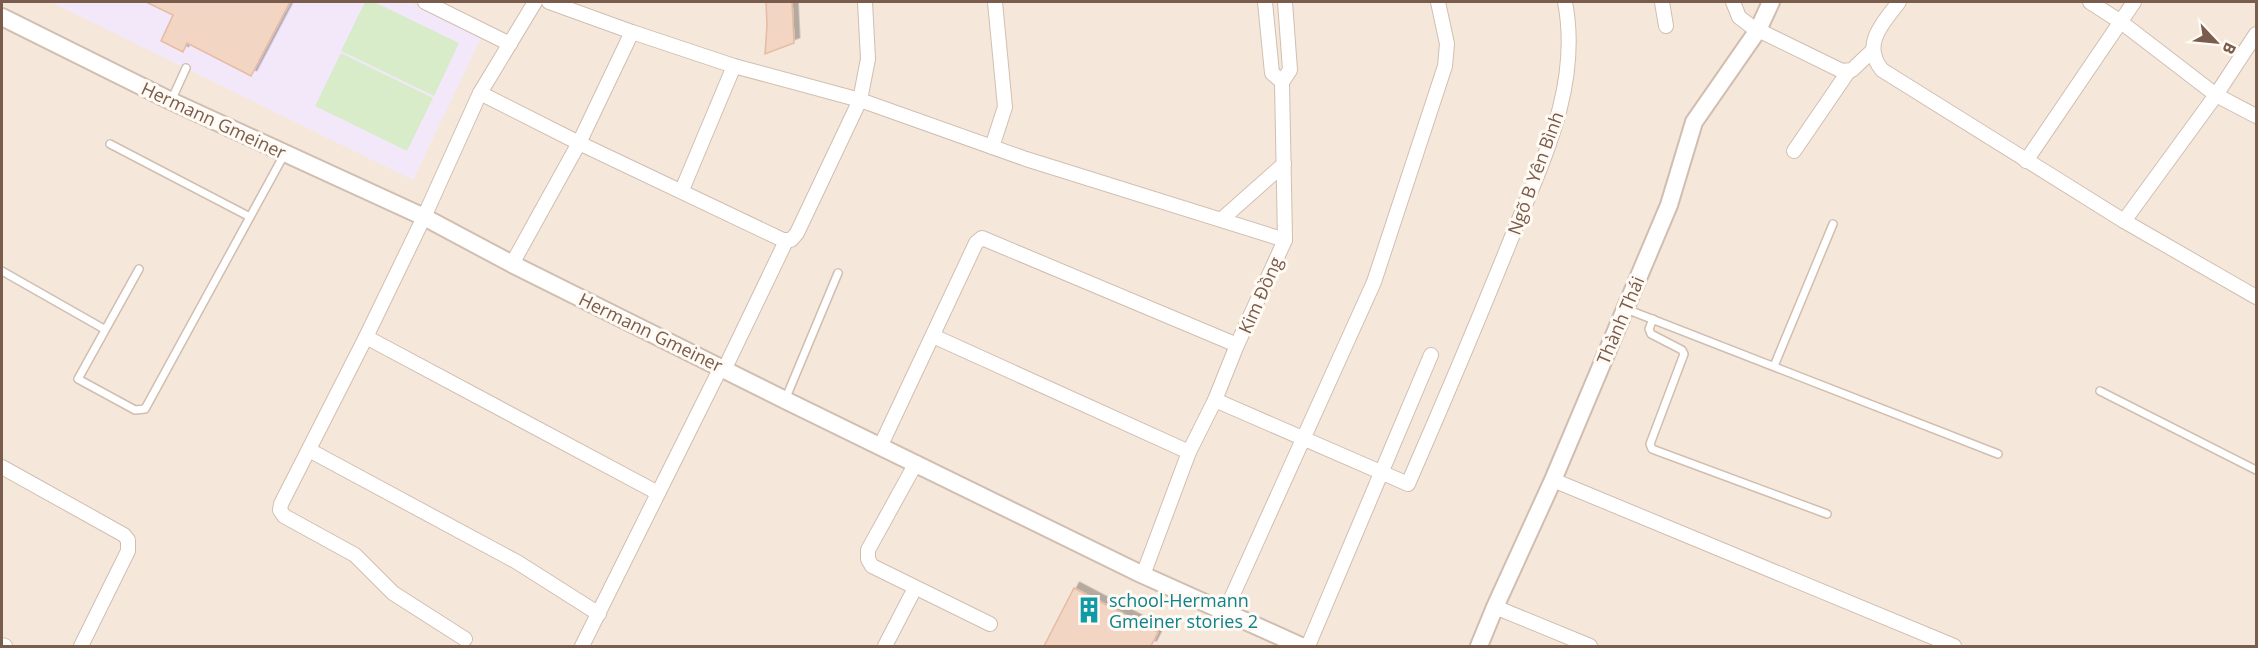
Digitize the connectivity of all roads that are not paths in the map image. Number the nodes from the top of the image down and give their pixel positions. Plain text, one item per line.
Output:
1 (425, 2) edge
2 (535, 2) edge
3 (549, 2) edge
4 (865, 2) edge
5 (995, 2) edge
6 (1265, 2) edge
7 (1285, 2) edge
8 (1438, 2) edge
9 (1565, 2) edge
10 (1662, 2) edge
11 (1733, 2) edge
12 (1771, 2) edge
13 (1899, 2) edge
14 (2090, 2) edge
15 (2134, 2) edge
16 (2, 17) edge
17 (2121, 22) junction
18 (1666, 26) dead end
19 (1758, 30) junction
20 (632, 32) junction
21 (2256, 33) edge
22 (510, 44) junction
23 (1872, 51) junction
24 (734, 66) junction
25 (186, 68) dead end
26 (1848, 72) junction
27 (1282, 82) junction
28 (480, 93) junction
29 (2216, 95) junction
30 (860, 100) junction
31 (171, 101) junction
32 (2256, 116) edge
33 (579, 143) junction
34 (110, 144) dead end
35 (992, 147) junction
36 (1794, 151) dead end
37 (285, 153) junction
38 (2026, 161) junction
39 (1284, 164) junction
40 (682, 190) junction
41 (250, 217) junction
42 (424, 217) junction
43 (1222, 219) junction
44 (2124, 221) junction
45 (1833, 224) dead end
46 (1286, 240) junction
47 (786, 241) junction
48 (512, 264) junction
49 (139, 269) dead end
50 (2, 271) edge
51 (838, 273) dead end
52 (2256, 297) edge
53 (1626, 309) junction
54 (1653, 319) junction
55 (104, 329) junction
56 (933, 336) junction
57 (366, 337) junction
58 (1238, 345) junction
59 (1431, 356) dead end
60 (1774, 366) junction
61 (723, 368) junction
62 (2100, 391) dead end
63 (785, 400) junction
64 (1215, 400) junction
65 (1304, 439) junction
66 (881, 445) junction
67 (309, 450) junction
68 (1189, 452) junction
69 (1998, 454) dead end
70 (916, 463) junction
71 (2, 467) edge
72 (2256, 470) edge
73 (1382, 474) junction
74 (1553, 480) junction
75 (658, 493) junction
76 (1827, 514) dead end
77 (1143, 575) junction
78 (915, 588) junction
79 (1495, 607) junction
80 (1225, 612) junction
81 (598, 614) junction
82 (990, 624) dead end
83 (465, 639) dead end
84 (81, 646) edge
85 (582, 646) edge
86 (885, 646) edge
87 (1301, 646) edge
88 (1308, 646) edge
89 (1479, 646) edge
90 (1590, 646) edge
91 (1954, 646) edge

1 - 22 street
2 - 22 street
3 - 20 street
4 - 30 street
5 - 35 street
6 - 27 street, Kim Đồng
7 - 27 street
8 - 65 street
9 - 73 street, Ngõ B Yên Bình
10 - 18 street
11 - 19 street
12 - 19 street, Thành Thái
13 - 23 street
14 - 17 street
15 - 17 street
16 - 31 street, Hermann Gmeiner
17 - 29 street
17 - 38 street
19 - 26 street
19 - 53 street, Thành Thái
20 - 24 street
20 - 33 street
21 - 29 street
22 - 28 street
23 - 26 street
23 - 38 street
24 - 30 street
24 - 40 street
25 - 31 lane
26 - 36 street
27 - 39 street, Kim Đồng
28 - 33 street
28 - 42 street
29 - 32 street
29 - 44 street
30 - 35 street
30 - 47 street
31 - 37 street, Hermann Gmeiner
33 - 40 street
33 - 48 street
34 - 41 lane
35 - 43 street
37 - 41 lane
37 - 42 street, Hermann Gmeiner
38 - 44 street
39 - 43 street
39 - 46 street, Kim Đồng
40 - 47 street
41 - 55 lane
42 - 48 street, Hermann Gmeiner
42 - 57 street
43 - 46 street
44 - 52 street
45 - 60 lane
46 - 58 street, Kim Đồng
47 - 61 street
48 - 61 street, Hermann Gmeiner
49 - 55 lane
50 - 55 lane
51 - 63 lane
53 - 54 lane
53 - 74 street, Thành Thái
54 - 60 lane
54 - 76 lane
56 - 58 street
56 - 66 street
56 - 68 street
57 - 67 street
57 - 75 street
58 - 64 street, Kim Đồng
59 - 73 street
60 - 69 lane
61 - 63 street, Hermann Gmeiner
61 - 75 street
62 - 72 lane
63 - 66 street, Hermann Gmeiner
64 - 65 street
64 - 68 street, Kim Đồng
65 - 73 street
65 - 80 street
66 - 70 street, Hermann Gmeiner
67 - 81 street
67 - 83 street
68 - 77 street, Kim Đồng
70 - 77 street, Hermann Gmeiner
70 - 78 street
71 - 84 street
73 - 88 street
74 - 79 street, Thành Thái
74 - 91 street
75 - 81 street
77 - 80 street, Hermann Gmeiner
78 - 82 street
78 - 86 street
79 - 89 street, Thành Thái
79 - 90 street
80 - 87 street, Hermann Gmeiner
81 - 85 street

